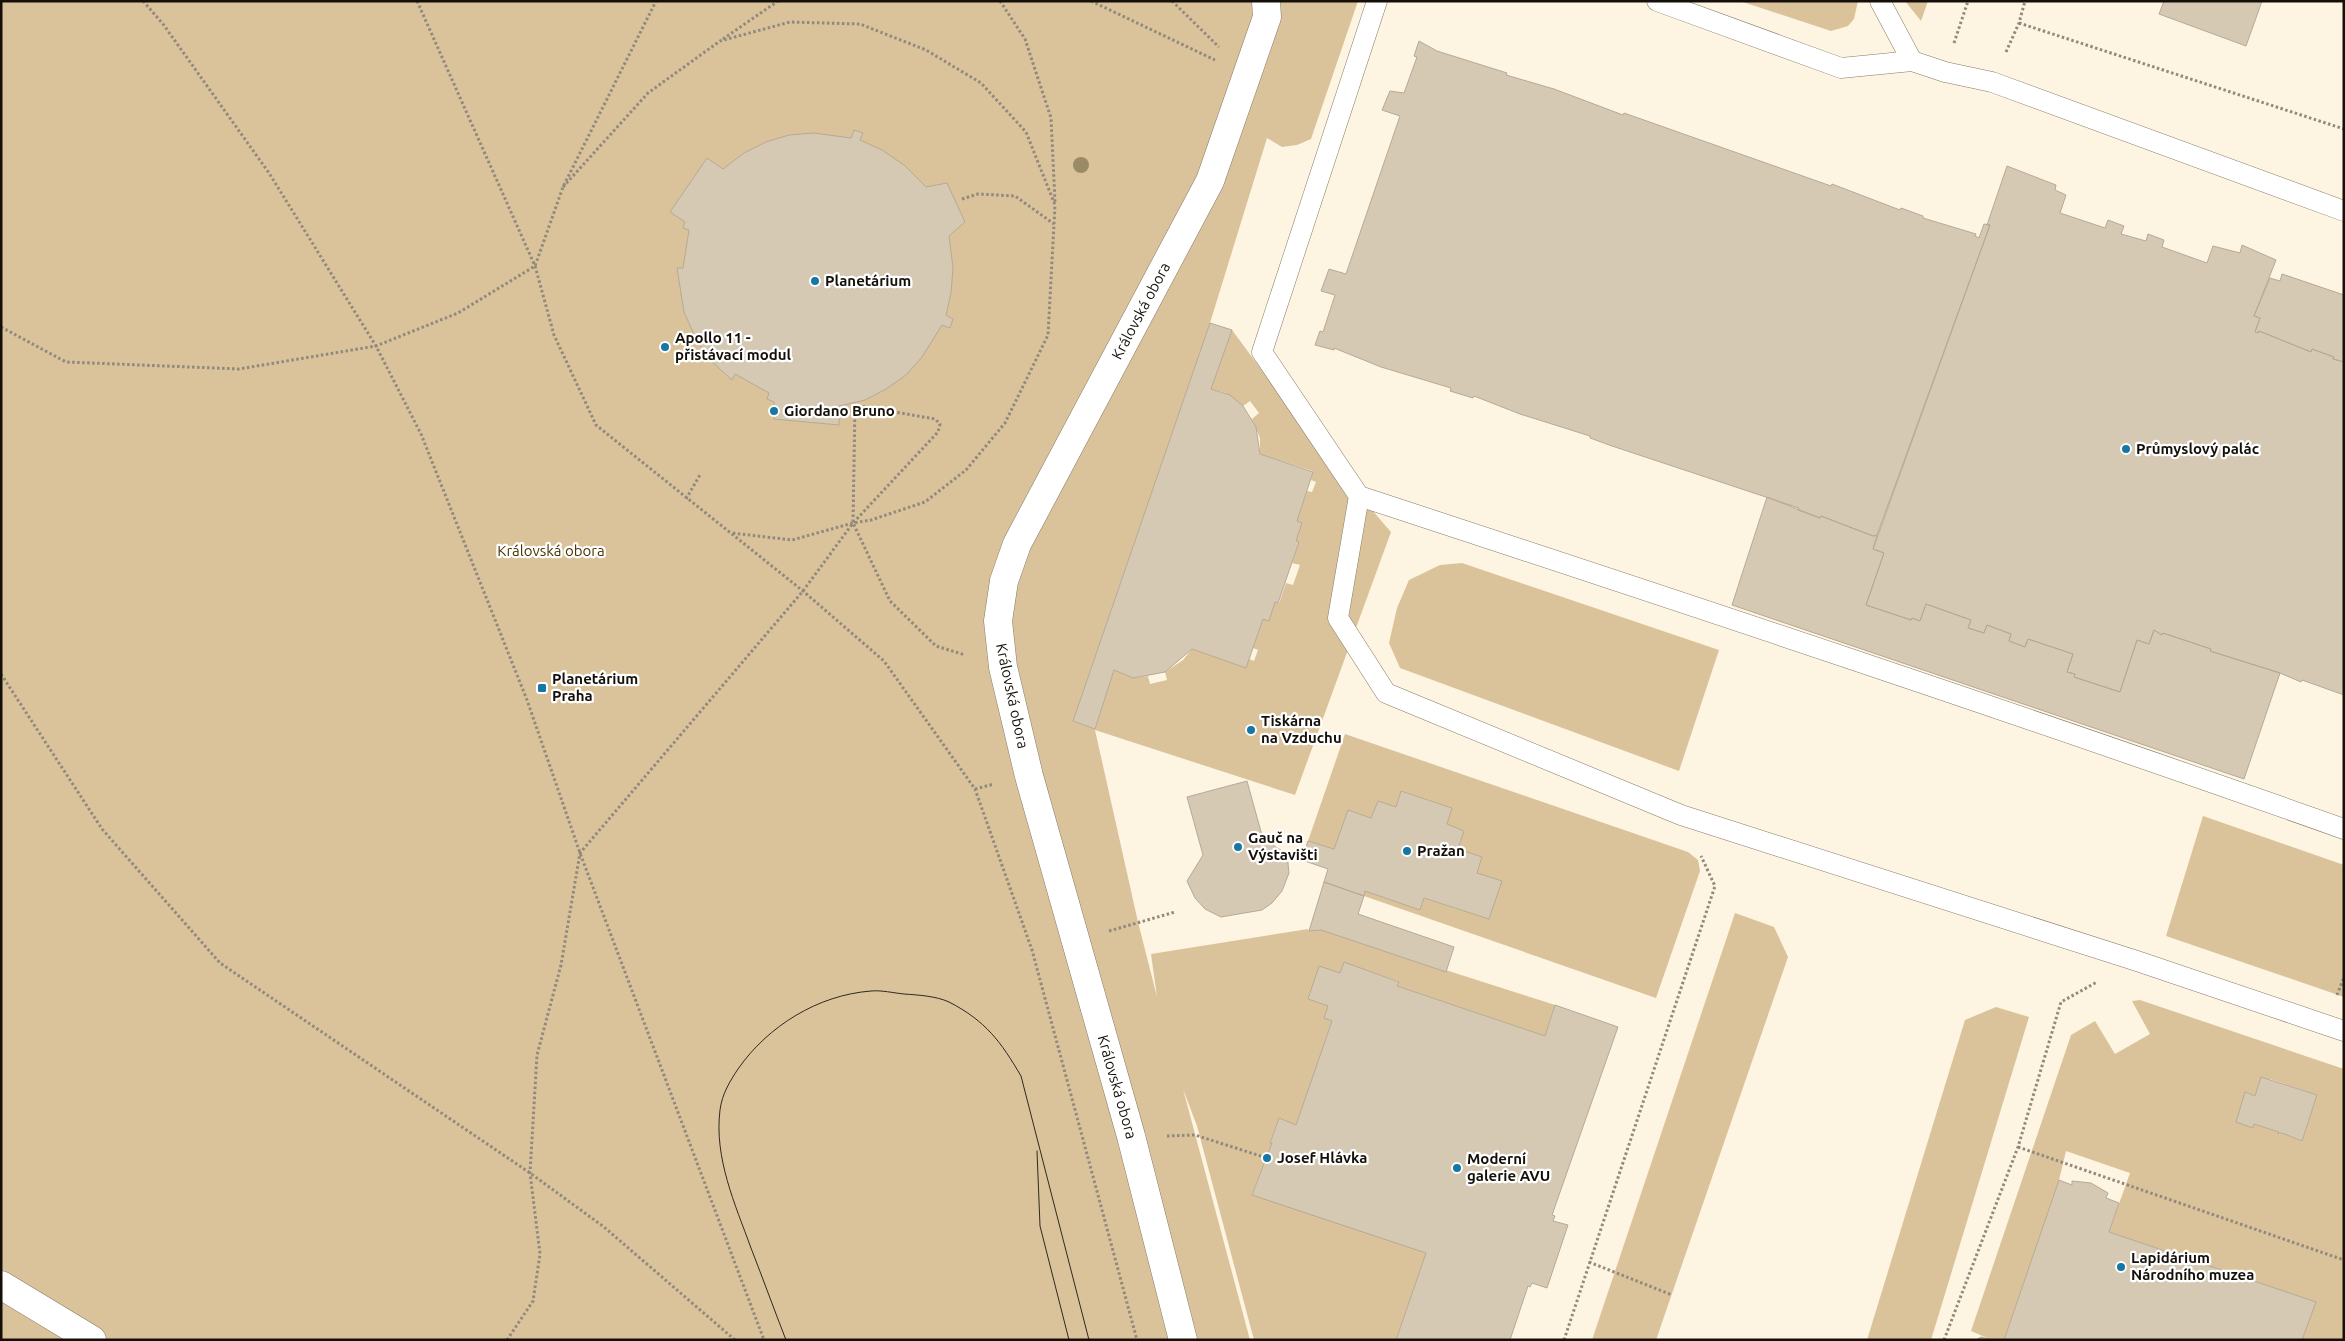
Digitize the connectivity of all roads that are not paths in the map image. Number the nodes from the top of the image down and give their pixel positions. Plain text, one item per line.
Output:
1 (1266, 1) edge
2 (1377, 1) edge
3 (1657, 1) edge
4 (1880, 1) edge
5 (1912, 61) junction
6 (2344, 211) edge
7 (1359, 496) junction
8 (2344, 829) edge
9 (2344, 1031) edge
10 (1, 1285) edge
11 (92, 1340) edge
12 (1182, 1340) edge

1 - 12 street, Královská obora
2 - 7 lane
3 - 5 lane
4 - 5 lane
5 - 6 lane
7 - 8 lane
7 - 9 lane
10 - 11 street

